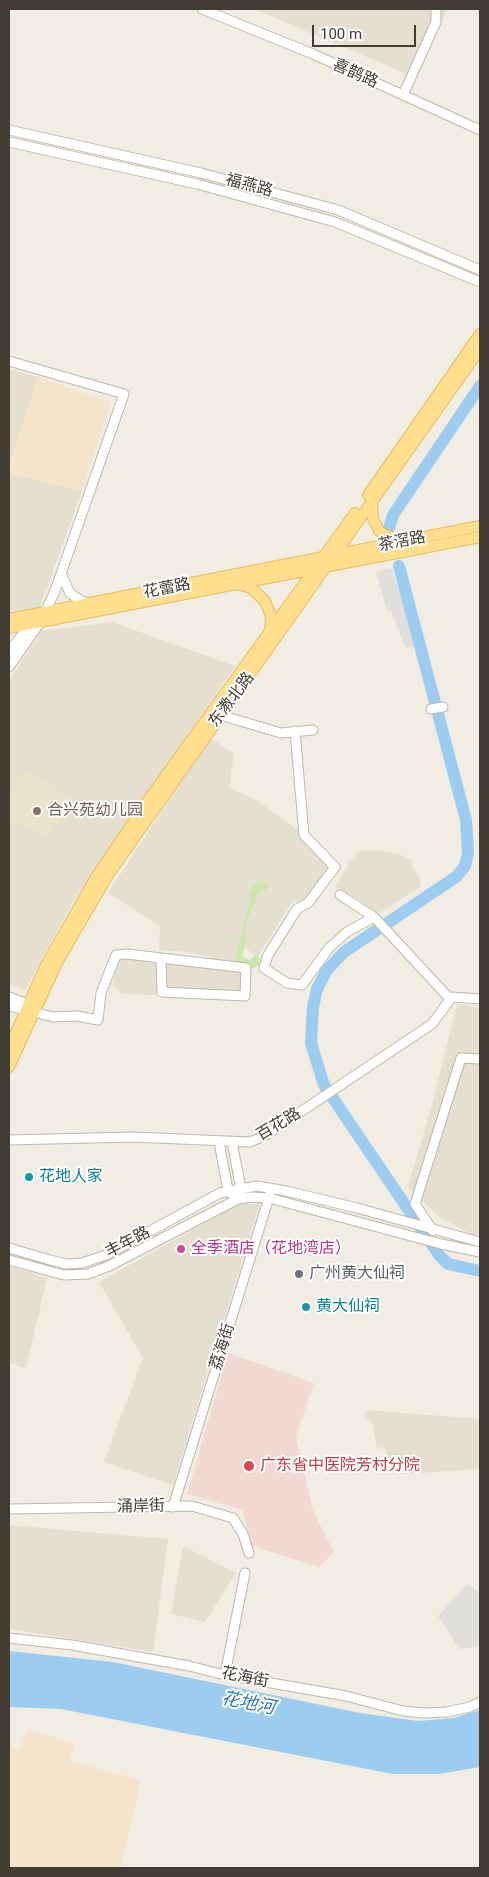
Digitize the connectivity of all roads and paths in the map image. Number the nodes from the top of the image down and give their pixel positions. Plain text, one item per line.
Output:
1 (202, 9) edge
2 (436, 9) edge
3 (403, 95) junction
4 (9, 130) edge
5 (480, 130) edge
6 (9, 142) edge
7 (480, 270) edge
8 (480, 282) edge
9 (480, 334) edge
10 (480, 349) edge
11 (9, 361) edge
12 (372, 501) junction
13 (480, 526) edge
14 (480, 537) edge
15 (402, 542) junction
16 (336, 554) junction
17 (325, 562) junction
18 (316, 568) junction
19 (61, 574) junction
20 (237, 583) junction
21 (90, 603) junction
22 (39, 618) junction
23 (9, 619) edge
24 (9, 628) edge
25 (269, 635) junction
26 (9, 652) edge
27 (9, 667) edge
28 (443, 707) dead end
29 (431, 709) dead end
30 (220, 715) junction
31 (313, 730) dead end
32 (295, 731) junction
33 (340, 895) dead end
34 (376, 918) junction
35 (161, 958) junction
36 (9, 997) edge
37 (450, 999) junction
38 (480, 999) edge
39 (9, 1006) edge
40 (28, 1009) junction
41 (9, 1048) edge
42 (480, 1059) edge
43 (9, 1066) edge
44 (9, 1140) edge
45 (219, 1142) junction
46 (232, 1142) junction
47 (272, 1188) junction
48 (241, 1189) junction
49 (228, 1190) junction
50 (269, 1198) junction
51 (238, 1199) junction
52 (434, 1231) junction
53 (480, 1242) edge
54 (9, 1248) edge
55 (480, 1252) edge
56 (9, 1260) edge
57 (173, 1507) junction
58 (9, 1509) edge
59 (249, 1552) dead end
60 (245, 1573) dead end
61 (9, 1638) edge
62 (225, 1675) junction
63 (480, 1702) edge

1 - 3 street, 喜鹊路
2 - 3 street
3 - 5 street, 喜鹊路
4 - 7 street, 福燕路
6 - 8 street, 福燕路
9 - 17 main road, 东漖北路
10 - 12 main road, 东漖北路
11 - 19 street
12 - 15 main road
12 - 16 main road, 东漖北路
13 - 15 main road, 茶滘路
14 - 17 main road, 茶滘路
15 - 16 main road, 茶滘路
16 - 17 main road, 东漖北路
17 - 18 main road, 花蕾路
17 - 21 main road, 花蕾路
17 - 30 main road, 东漖北路
18 - 20 main road, 花蕾路
18 - 25 main road, 东漖北路
19 - 21 street
19 - 22 street
20 - 22 main road, 花蕾路
20 - 25 main road
21 - 22 main road, 花蕾路
22 - 23 main road, 花蕾路
22 - 24 main road, 花蕾路
22 - 26 street
22 - 27 street
25 - 40 main road, 东漖北路
28 - 29 street
30 - 32 street
30 - 40 main road, 东漖北路
31 - 32 street
32 - 34 street
33 - 34 street
34 - 37 street
35 - 35 street
35 - 40 street
36 - 40 street
37 - 38 street
37 - 46 street, 百花路
39 - 40 street
40 - 41 main road, 东漖北路
40 - 43 main road, 东漖北路
42 - 52 street
44 - 45 street, 百花路
45 - 46 street, 百花路
45 - 49 street
46 - 48 street
47 - 48 street, 丰年路
47 - 50 street, 荔海街
47 - 52 street, 丰年路
48 - 49 street, 丰年路
48 - 51 street
49 - 51 street
49 - 54 street, 丰年路
50 - 51 street
50 - 55 street
50 - 57 street, 荔海街
51 - 56 street, 丰年路
52 - 53 street, 丰年路
57 - 58 street, 涌岸街
57 - 59 street, 涌岸街
60 - 62 street
61 - 62 street, 花海街
62 - 63 street, 花海街

